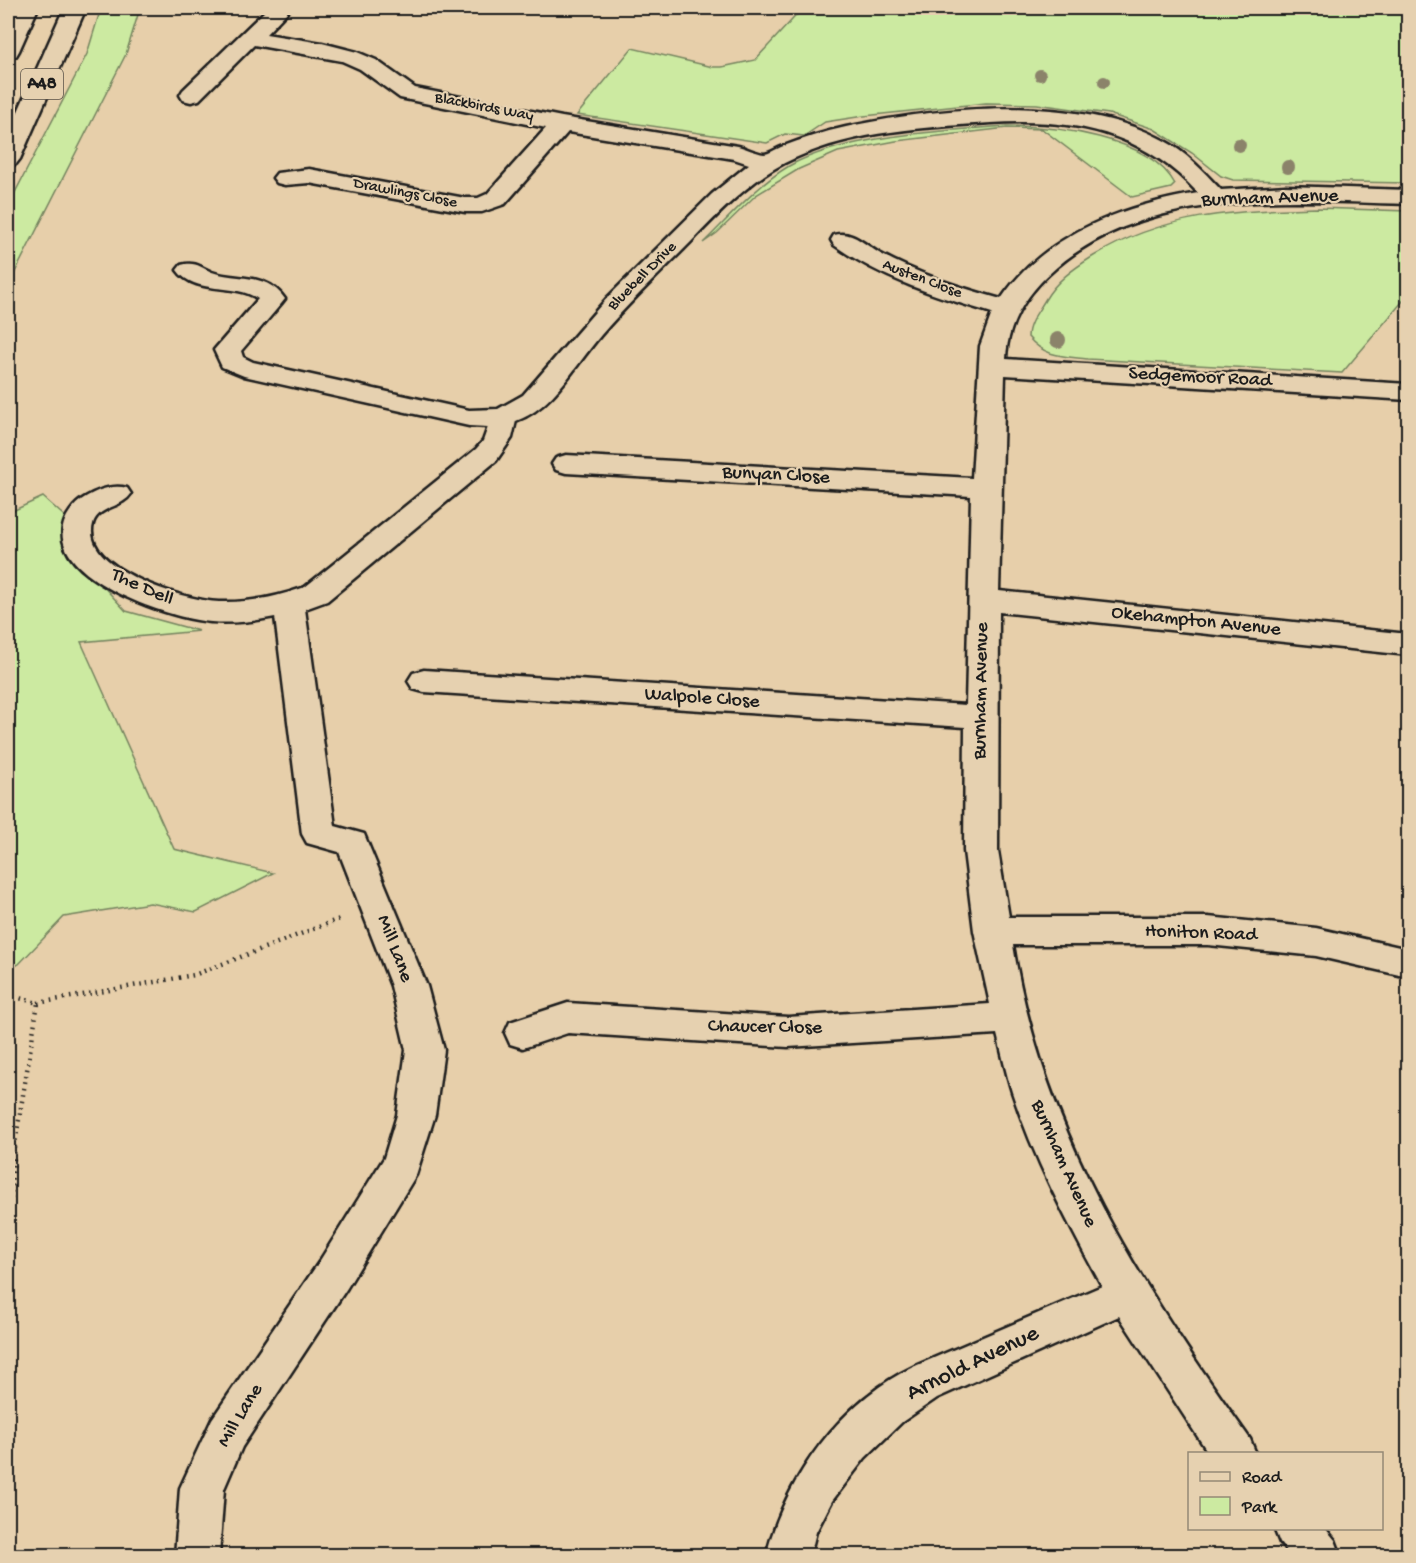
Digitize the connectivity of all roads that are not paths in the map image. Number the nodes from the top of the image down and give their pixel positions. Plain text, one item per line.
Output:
1 (27, 8) edge
2 (75, 8) edge
3 (280, 8) edge
4 (250, 38) junction
5 (8, 51) edge
6 (191, 95) dead end
7 (562, 124) junction
8 (8, 159) edge
9 (768, 163) junction
10 (285, 178) dead end
11 (1408, 197) edge
12 (1215, 198) junction
13 (843, 240) dead end
14 (190, 270) dead end
15 (1006, 309) junction
16 (991, 366) junction
17 (1408, 392) edge
18 (503, 418) junction
19 (566, 464) dead end
20 (986, 488) junction
21 (117, 494) dead end
22 (984, 600) junction
23 (289, 604) junction
24 (1408, 644) edge
25 (424, 681) dead end
26 (980, 717) junction
27 (992, 931) junction
28 (1408, 963) edge
29 (1010, 1018) junction
30 (523, 1033) dead end
31 (1128, 1294) junction
32 (1233, 1452) edge
33 (1298, 1530) edge
34 (197, 1556) edge
35 (788, 1556) edge
36 (1320, 1556) edge

1 - 5 main road, A48
2 - 8 main road, A48
3 - 4 main road
4 - 6 main road
4 - 7 main road, Blackbirds Way
7 - 9 main road, Blackbirds Way
7 - 10 main road, Drawlings Close
9 - 12 main road, Bluebell Drive
9 - 18 main road, Bluebell Drive
11 - 12 main road, Burnham Avenue
12 - 15 main road, Burnham Avenue
13 - 15 main road, Austen Close
14 - 18 main road, Bluebell Drive
15 - 16 main road, Burnham Avenue
16 - 17 main road, Sedgemoor Road
16 - 20 main road, Burnham Avenue
18 - 23 main road
19 - 20 main road, Bunyan Close
20 - 22 main road, Burnham Avenue
21 - 23 main road, The Dell
22 - 24 main road, Okehampton Avenue
22 - 26 main road, Burnham Avenue
23 - 34 main road, Mill Lane
25 - 26 main road, Walpole Close
26 - 27 main road, Burnham Avenue
27 - 28 main road, Honiton Road
27 - 29 main road, Burnham Avenue
29 - 30 main road, Chaucer Close
29 - 31 main road, Burnham Avenue
31 - 32 main road, Burnham Avenue
31 - 35 main road, Arnold Avenue
33 - 36 main road

